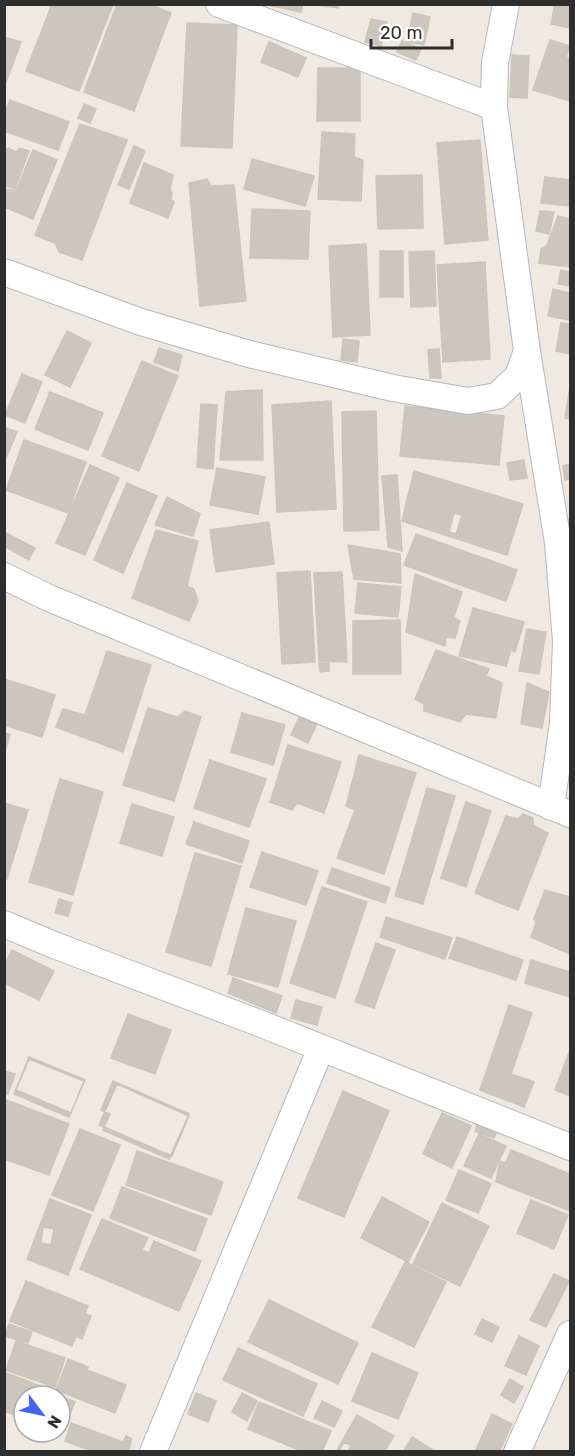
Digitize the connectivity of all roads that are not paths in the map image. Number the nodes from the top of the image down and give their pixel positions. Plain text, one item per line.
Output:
1 (219, 4) edge
2 (506, 4) edge
3 (494, 107) junction
4 (4, 272) edge
5 (527, 351) junction
6 (4, 576) edge
7 (561, 811) edge
8 (4, 924) edge
9 (321, 1048) junction
10 (570, 1147) edge
11 (570, 1335) edge
12 (153, 1452) edge
13 (517, 1452) edge

1 - 3 street
2 - 3 street
3 - 5 street
4 - 5 street
5 - 7 street
6 - 7 street
8 - 9 street
9 - 10 street
9 - 12 street
11 - 13 street

